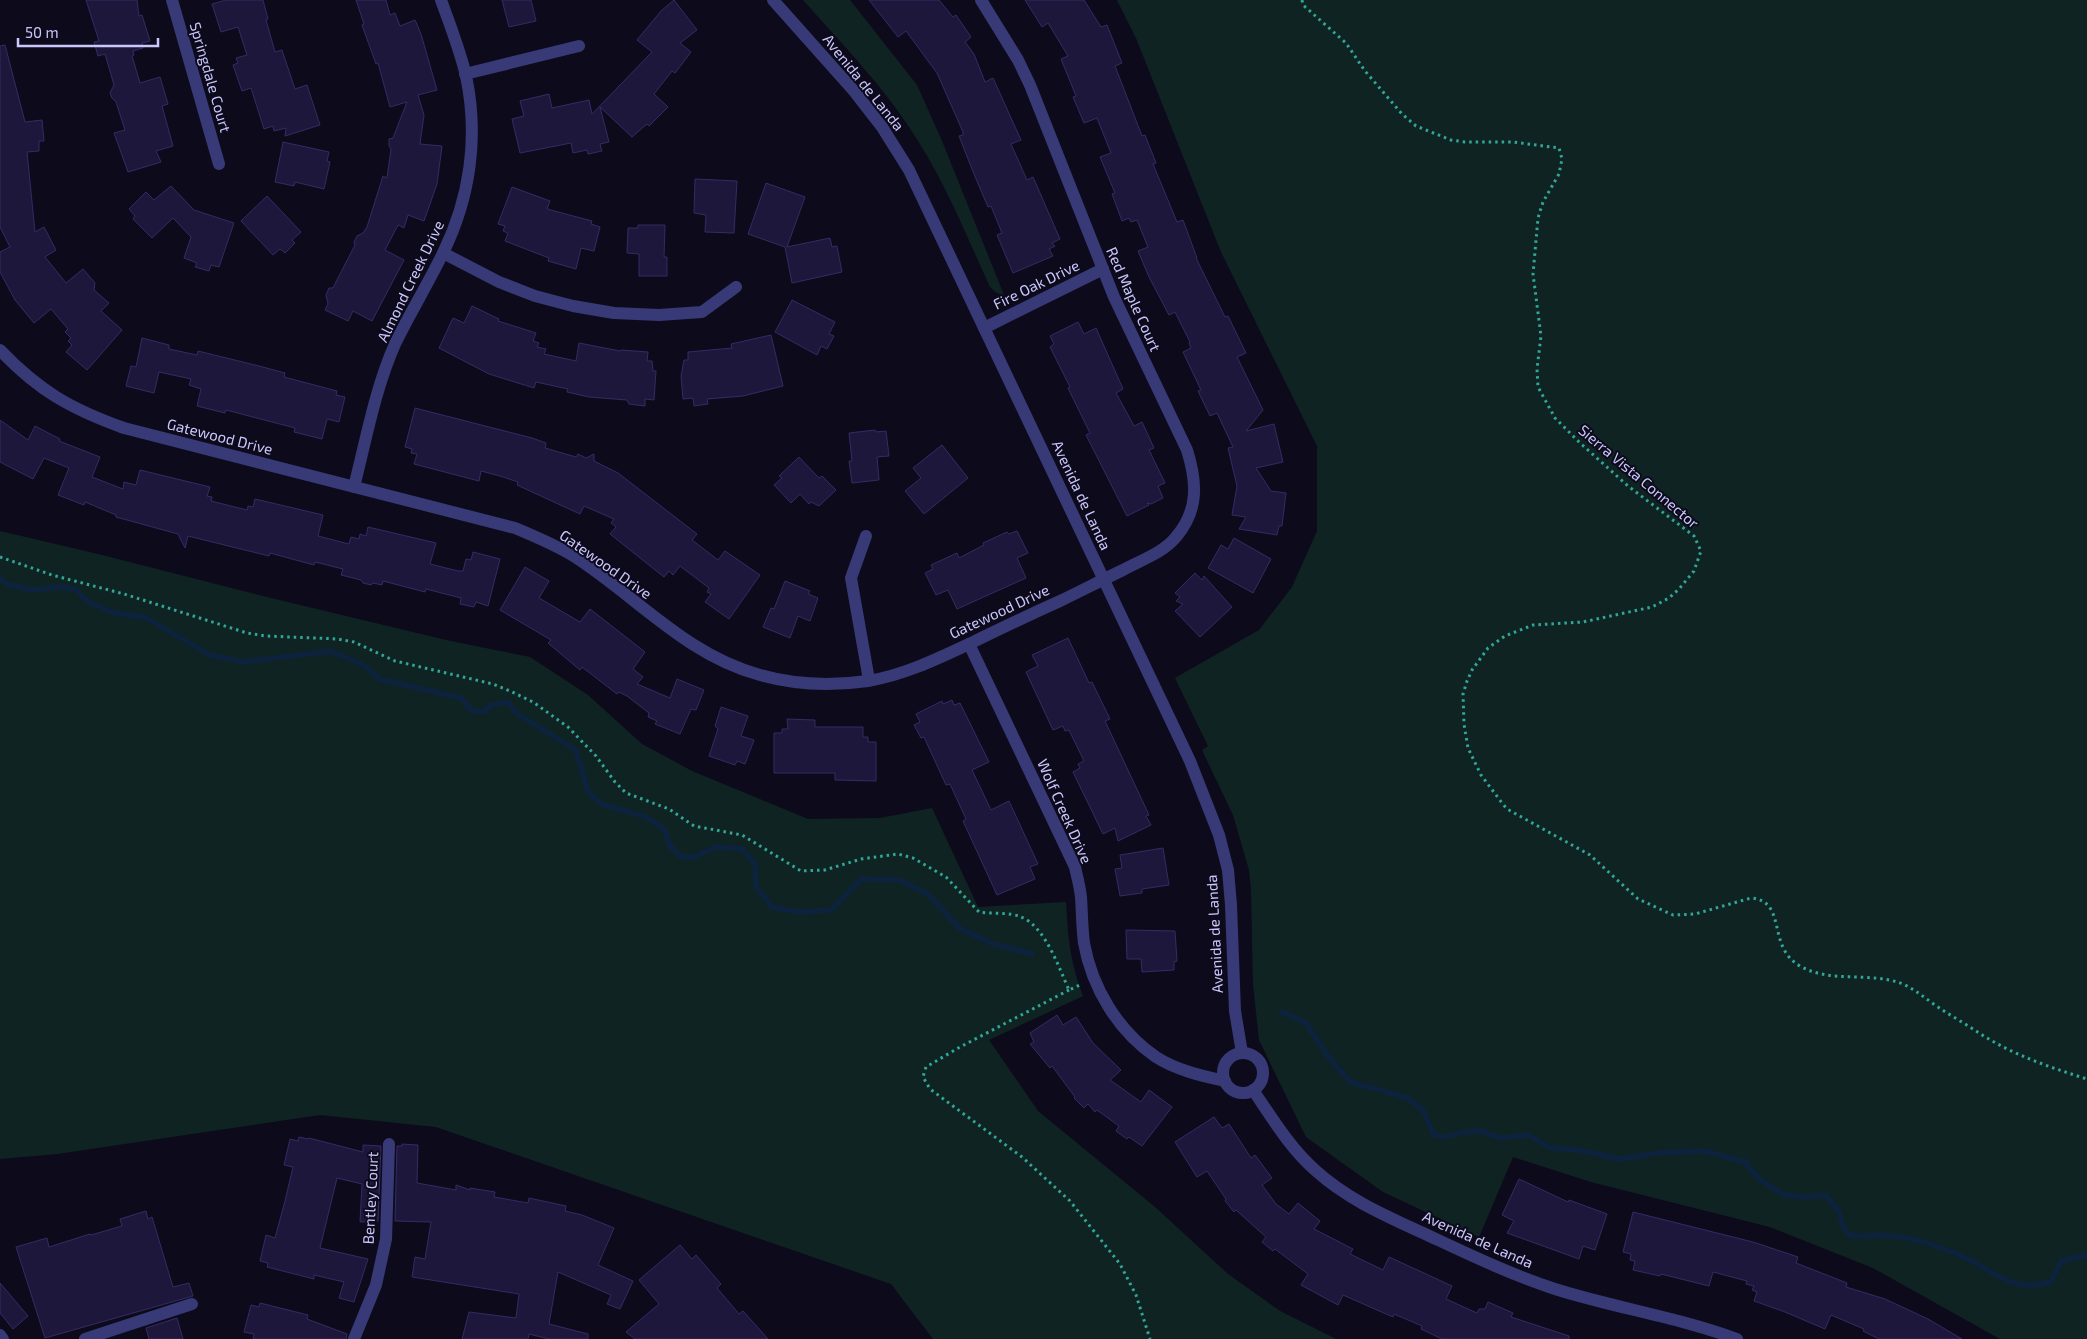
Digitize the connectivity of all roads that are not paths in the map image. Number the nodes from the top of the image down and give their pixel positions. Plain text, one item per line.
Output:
1 (172, 0) edge
2 (441, 0) edge
3 (773, 0) edge
4 (982, 0) edge
5 (579, 46) dead end
6 (465, 74) junction
7 (219, 164) dead end
8 (443, 253) junction
9 (1103, 269) junction
10 (736, 287) dead end
11 (984, 328) junction
12 (0, 350) edge
13 (354, 487) junction
14 (866, 536) dead end
15 (1104, 580) junction
16 (969, 644) junction
17 (869, 680) junction
18 (1242, 1053) junction
19 (1225, 1082) junction
20 (1253, 1090) junction
21 (389, 1144) dead end
22 (192, 1304) dead end
23 (0, 1335) edge
24 (3, 1339) edge
25 (84, 1339) edge
26 (354, 1339) edge
27 (1737, 1339) edge

1 - 7 street, Springdale Court
2 - 6 street, Almond Creek Drive
3 - 11 street, Avenida de Landa
4 - 9 street, Red Maple Court
5 - 6 street
6 - 8 street, Almond Creek Drive
8 - 10 street
8 - 13 street, Almond Creek Drive
9 - 11 street, Fire Oak Drive
9 - 15 street, Red Maple Court
11 - 15 street, Avenida de Landa
12 - 13 street, Gatewood Drive
13 - 17 street, Gatewood Drive
14 - 17 street
15 - 16 street, Gatewood Drive
15 - 18 street, Avenida de Landa
16 - 17 street, Gatewood Drive
16 - 19 street, Wolf Creek Drive
18 - 19 street
18 - 20 street
19 - 20 street
20 - 27 street, Avenida de Landa
21 - 26 street, Bentley Court
22 - 25 street
23 - 24 street

